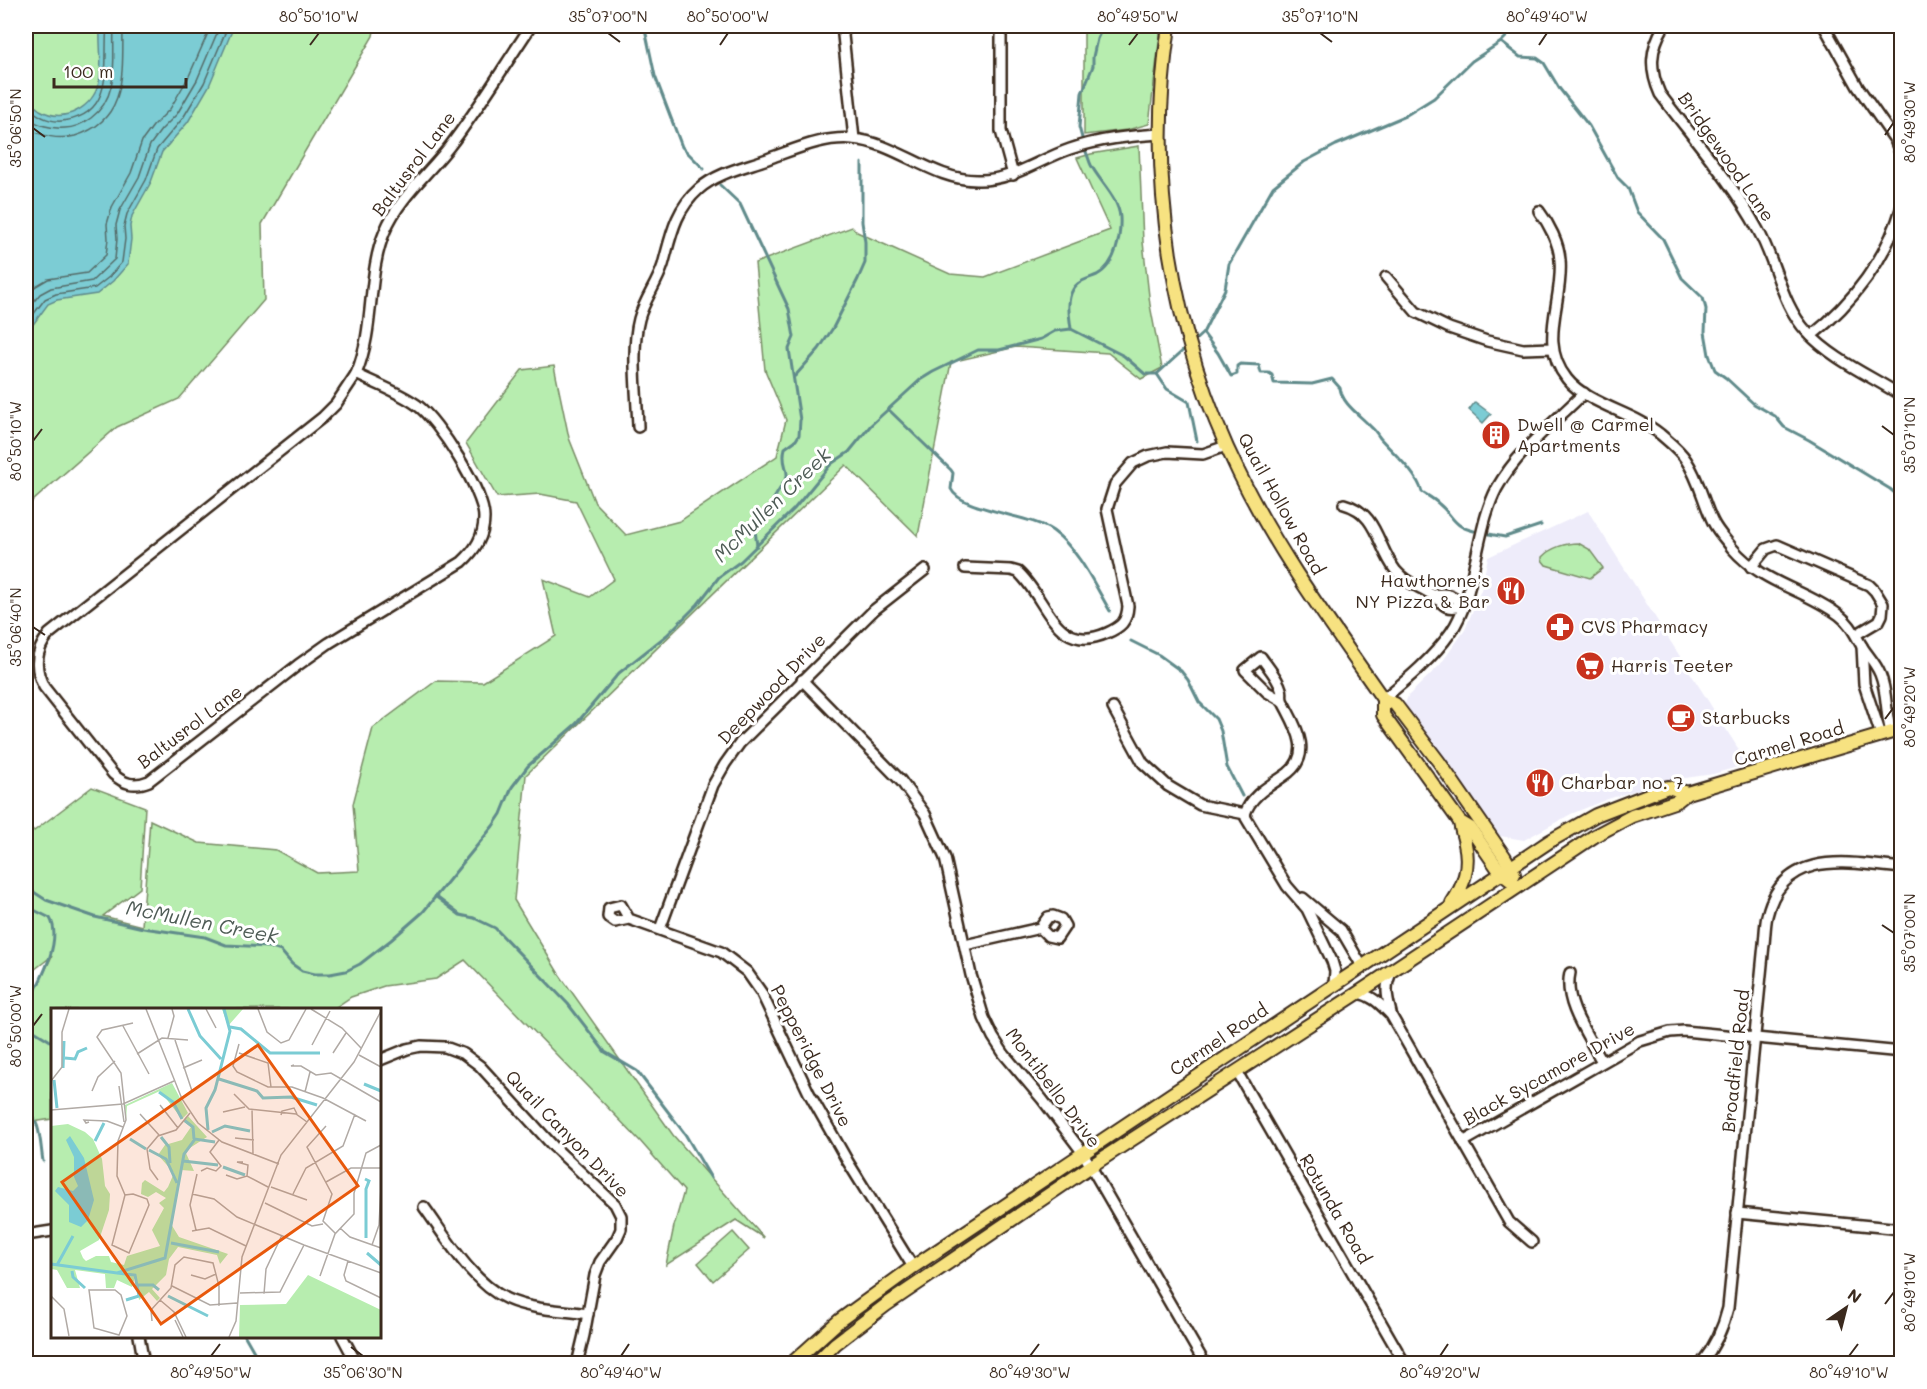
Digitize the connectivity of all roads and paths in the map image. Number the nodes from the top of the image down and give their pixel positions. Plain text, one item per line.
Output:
1 (531, 26) edge
2 (842, 26) edge
3 (1001, 26) edge
4 (1168, 26) edge
5 (1664, 26) edge
6 (1824, 26) edge
7 (1160, 134) junction
8 (854, 139) junction
9 (1902, 157) edge
10 (1013, 175) junction
11 (1902, 206) edge
12 (1539, 211) dead end
13 (1386, 277) dead end
14 (1811, 336) junction
15 (1552, 348) junction
16 (356, 374) junction
17 (1584, 393) junction
18 (1902, 396) edge
19 (638, 427) dead end
20 (1226, 446) junction
21 (1344, 504) dead end
22 (1751, 567) junction
23 (965, 568) dead end
24 (925, 570) dead end
25 (1463, 606) junction
26 (1857, 634) junction
27 (1862, 646) junction
28 (802, 680) junction
29 (1383, 699) junction
30 (1281, 700) junction
31 (1113, 708) dead end
32 (1891, 732) edge
33 (1687, 793) junction
34 (1245, 814) junction
35 (1460, 822) junction
36 (1902, 868) edge
37 (1506, 870) junction
38 (1287, 886) junction
39 (1518, 886) junction
40 (1448, 908) junction
41 (629, 919) dead end
42 (1040, 928) dead end
43 (660, 929) junction
44 (965, 945) junction
45 (1362, 966) junction
46 (1393, 970) junction
47 (1570, 973) dead end
48 (1334, 984) junction
49 (1358, 993) junction
50 (1391, 1015) junction
51 (1755, 1038) junction
52 (1902, 1052) edge
53 (381, 1060) edge
54 (1602, 1062) junction
55 (1237, 1072) junction
56 (1463, 1142) junction
57 (1083, 1153) junction
58 (1091, 1166) junction
59 (424, 1207) dead end
60 (1737, 1213) junction
61 (1902, 1229) edge
62 (51, 1231) edge
63 (26, 1235) edge
64 (1532, 1242) dead end
65 (913, 1267) junction
66 (588, 1314) junction
67 (139, 1338) edge
68 (343, 1338) edge
69 (144, 1364) edge
70 (357, 1364) edge
71 (577, 1364) edge
72 (792, 1364) edge
73 (815, 1364) edge
74 (1205, 1364) edge
75 (1405, 1364) edge
76 (1701, 1364) edge

1 - 16 street, Baltusrol Lane
2 - 8 street
3 - 10 street
4 - 7 main road, Quail Hollow Road
5 - 14 street, Bridgewood Lane
6 - 9 street
7 - 10 street
7 - 20 main road, Quail Hollow Road
8 - 10 street
8 - 19 street
11 - 14 street
12 - 15 street
13 - 15 street
14 - 18 street, Bridgewood Lane
15 - 17 street
16 - 16 street, Baltusrol Lane
17 - 22 street
17 - 25 street
20 - 23 street
20 - 29 main road, Quail Hollow Road
21 - 25 street
22 - 26 street
22 - 26 street
24 - 28 street, Deepwood Drive
25 - 29 street
26 - 27 street
27 - 32 street
27 - 32 street
28 - 43 street, Deepwood Drive
28 - 44 street, Montibello Drive
29 - 35 main road, Quail Hollow Road
29 - 37 main road, Quail Hollow Road
30 - 30 street
30 - 34 street
31 - 34 street
32 - 33 main road, Carmel Road
33 - 37 main road, Carmel Road
33 - 39 main road, Carmel Road
34 - 38 street
35 - 37 main road, Quail Hollow Road
35 - 40 main road
36 - 51 street, Broadfield Road
37 - 39 main road, Quail Hollow Road
37 - 40 main road, Carmel Road
38 - 45 street
38 - 48 street
39 - 46 main road, Carmel Road
40 - 45 main road, Carmel Road
41 - 43 street, Pepperidge Drive
42 - 44 street
43 - 65 street, Pepperidge Drive
44 - 57 street, Montibello Drive
45 - 48 main road, Carmel Road
45 - 49 main road
46 - 49 main road, Carmel Road
46 - 50 street
47 - 54 street
48 - 57 main road, Carmel Road
49 - 50 street
49 - 55 main road, Carmel Road
50 - 56 street
51 - 52 street, Black Sycamore Drive
51 - 54 street, Black Sycamore Drive
51 - 60 street, Broadfield Road
53 - 66 street, Quail Canyon Drive
54 - 56 street, Black Sycamore Drive
55 - 58 main road, Carmel Road
55 - 75 street, Rotunda Road
56 - 64 street
57 - 58 street, Montibello Drive
57 - 65 main road, Carmel Road
58 - 73 main road, Carmel Road
58 - 74 street, Montibello Drive
59 - 66 street
60 - 61 street
60 - 76 street, Broadfield Road
62 - 63 street
65 - 72 main road, Carmel Road
66 - 71 street, Quail Canyon Drive
67 - 69 street
68 - 70 street

